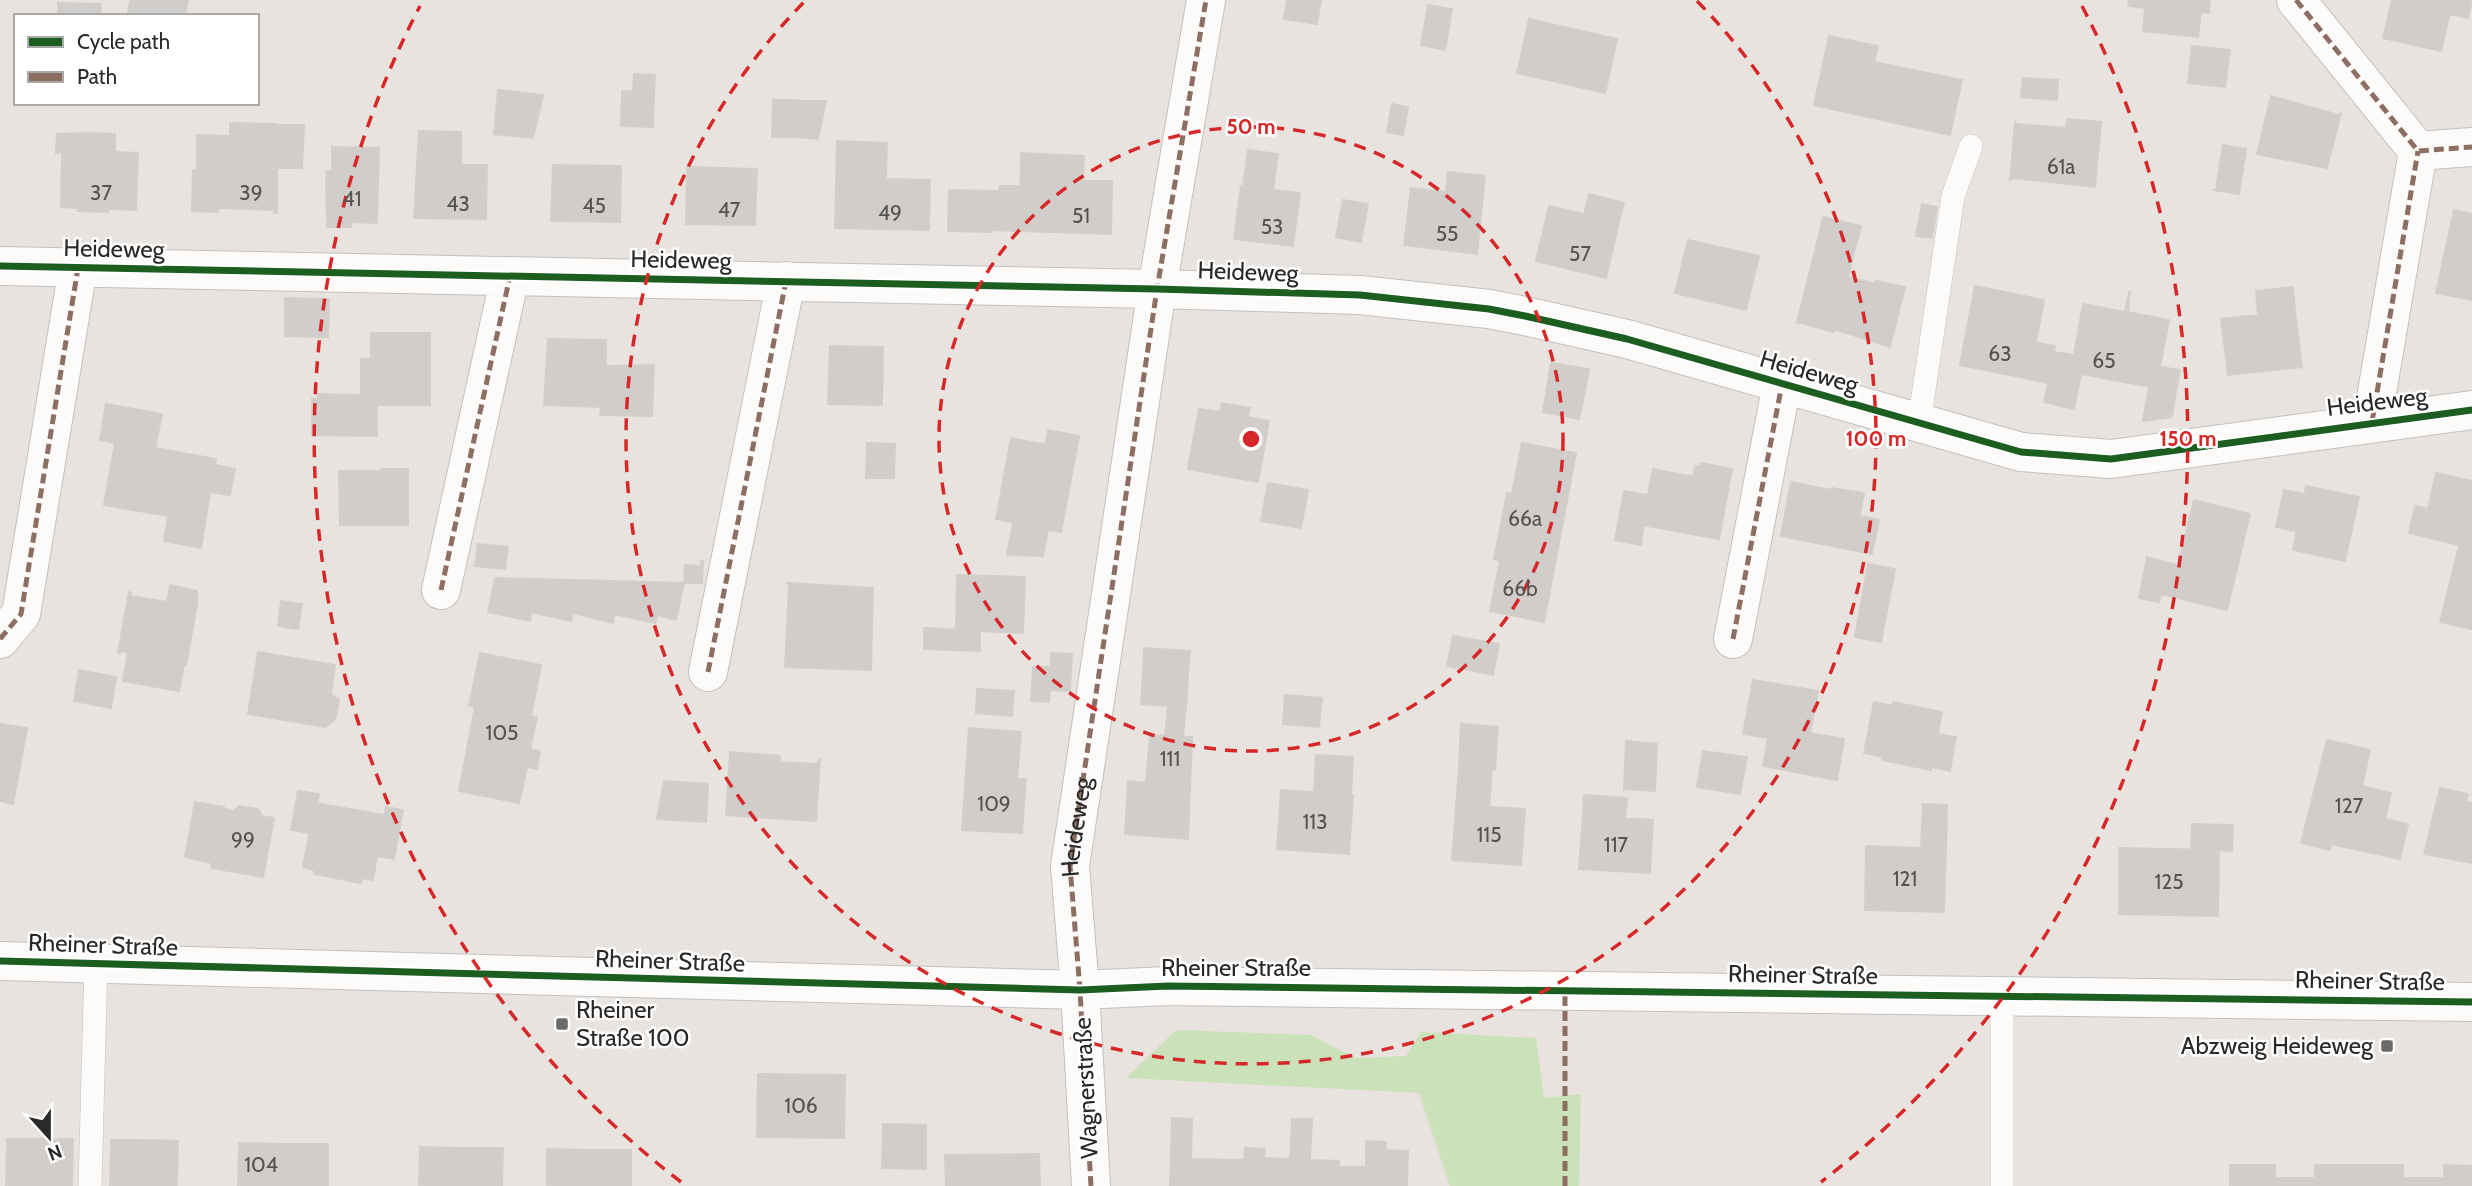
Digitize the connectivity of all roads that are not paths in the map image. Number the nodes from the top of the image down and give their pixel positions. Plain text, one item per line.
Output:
1 (1206, 0) edge
2 (2296, 0) edge
3 (1971, 146) dead end
4 (2472, 147) edge
5 (2418, 151) junction
6 (0, 266) edge
7 (78, 268) junction
8 (510, 276) junction
9 (786, 281) junction
10 (1157, 289) junction
11 (1782, 384) junction
12 (2472, 410) edge
13 (2372, 422) junction
14 (1919, 424) junction
15 (441, 590) dead end
16 (0, 639) edge
17 (1733, 639) dead end
18 (708, 672) dead end
19 (0, 961) edge
20 (96, 964) junction
21 (1080, 990) junction
22 (2001, 996) junction
23 (2472, 1002) edge
24 (90, 1186) edge
25 (1091, 1186) edge
26 (2002, 1186) edge

1 - 10 street, Heideweg
2 - 5 street
3 - 14 lane
4 - 5 street
5 - 13 street, Heideweg
6 - 7 street, Heideweg
7 - 8 street, Heideweg
7 - 16 street, Heideweg
8 - 9 street, Heideweg
8 - 15 street
9 - 10 street, Heideweg
9 - 18 street
10 - 11 street, Heideweg
10 - 21 street, Heideweg
11 - 14 street, Heideweg
11 - 17 street, Heideweg
12 - 13 street, Heideweg
13 - 14 street, Heideweg
19 - 20 street, Rheiner Straße
20 - 21 street, Rheiner Straße
20 - 24 lane
21 - 22 street, Rheiner Straße
21 - 25 street, Wagnerstraße
22 - 23 street, Rheiner Straße
22 - 26 lane

